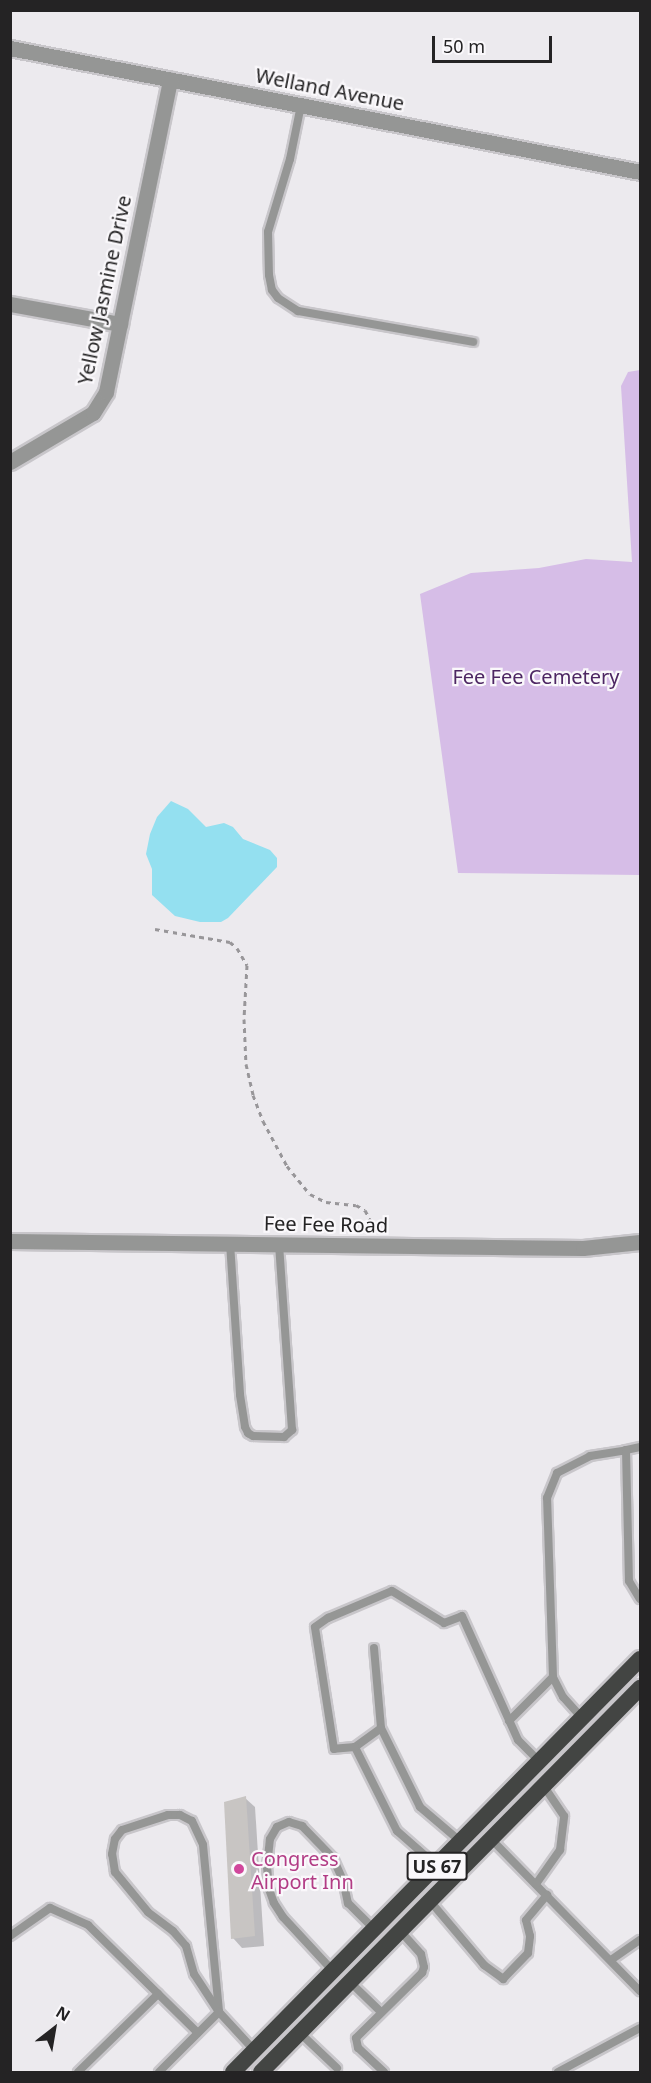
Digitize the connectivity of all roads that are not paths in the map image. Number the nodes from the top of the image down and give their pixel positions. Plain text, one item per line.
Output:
1 (10, 48) edge
2 (170, 80) junction
3 (301, 105) junction
4 (640, 172) edge
5 (10, 304) edge
6 (120, 324) junction
7 (473, 342) dead end
8 (10, 462) edge
9 (10, 1241) edge
10 (640, 1242) edge
11 (231, 1243) junction
12 (279, 1245) junction
13 (640, 1447) edge
14 (626, 1450) junction
15 (640, 1598) edge
16 (374, 1648) dead end
17 (640, 1659) edge
18 (553, 1677) junction
19 (640, 1688) edge
20 (582, 1718) junction
21 (509, 1720) junction
22 (381, 1728) junction
23 (355, 1747) junction
24 (539, 1761) junction
25 (544, 1786) junction
26 (492, 1839) junction
27 (460, 1841) junction
28 (436, 1866) junction
29 (536, 1884) junction
30 (547, 1895) junction
31 (430, 1901) junction
32 (374, 1929) junction
33 (400, 1931) junction
34 (10, 1936) edge
35 (640, 1940) edge
36 (611, 1960) junction
37 (333, 1971) junction
38 (350, 1982) junction
39 (640, 1991) edge
40 (158, 1994) junction
41 (219, 2012) junction
42 (381, 2012) junction
43 (640, 2028) edge
44 (198, 2033) junction
45 (300, 2033) junction
46 (255, 2050) junction
47 (337, 2068) dead end
48 (265, 2071) edge
49 (78, 2073) edge
50 (159, 2073) edge
51 (233, 2073) edge
52 (384, 2073) edge
53 (558, 2073) edge

1 - 2 street, Welland Avenue
2 - 3 street, Welland Avenue
2 - 6 street, Yellow Jasmine Drive
3 - 4 street, Welland Avenue
3 - 7 lane
5 - 6 street
6 - 8 street, Yellow Jasmine Drive
9 - 11 street, Fee Fee Road
10 - 12 street, Fee Fee Road
11 - 12 street, Fee Fee Road
11 - 12 lane
13 - 14 lane
14 - 15 lane
14 - 18 lane
16 - 22 lane
17 - 20 highway, US 67
18 - 20 lane
18 - 21 lane
19 - 25 highway, US 67
20 - 24 highway, US 67
21 - 23 lane
21 - 24 lane
22 - 23 lane
22 - 27 lane
23 - 28 lane
24 - 27 highway, US 67
25 - 26 highway, US 67
25 - 29 lane
26 - 29 lane
26 - 31 highway, US 67
27 - 28 highway, US 67
28 - 32 highway, US 67
29 - 30 lane
30 - 31 lane
30 - 36 lane
31 - 33 highway, US 67
32 - 37 highway, US 67
32 - 37 lane
33 - 38 highway, US 67
33 - 42 lane
34 - 40 lane
35 - 36 lane
36 - 39 lane
37 - 46 highway, US 67
38 - 42 lane
38 - 45 highway, US 67
40 - 44 lane
40 - 49 lane
41 - 41 lane
41 - 44 lane
41 - 46 lane
42 - 52 lane
43 - 53 lane
44 - 50 lane
45 - 47 lane
45 - 48 highway, US 67
46 - 51 highway, US 67

